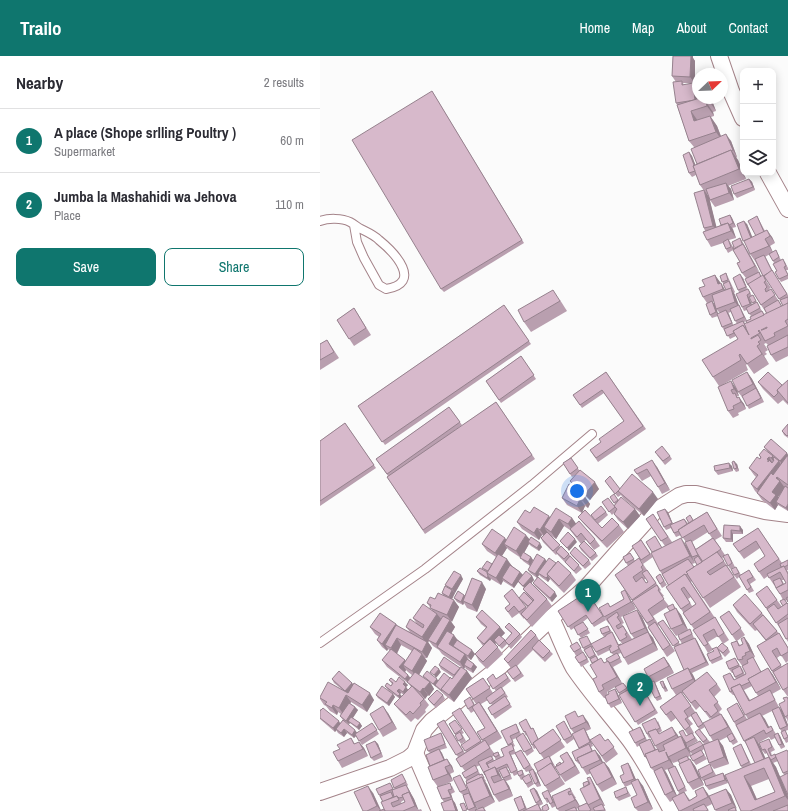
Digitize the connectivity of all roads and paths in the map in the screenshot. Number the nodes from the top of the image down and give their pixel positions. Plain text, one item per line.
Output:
1 (719, 56) edge
2 (740, 111) edge
3 (770, 176) edge
4 (788, 209) edge
5 (320, 221) edge
6 (354, 225) junction
7 (592, 434) dead end
8 (788, 514) edge
9 (551, 618) junction
10 (320, 643) edge
11 (415, 753) junction
12 (320, 792) edge
13 (440, 811) edge
14 (672, 811) edge

1 - 2 street
3 - 4 street
5 - 6 lane
6 - 6 lane
7 - 10 lane
8 - 9 street
9 - 11 street
9 - 14 street
11 - 12 street
11 - 13 street

